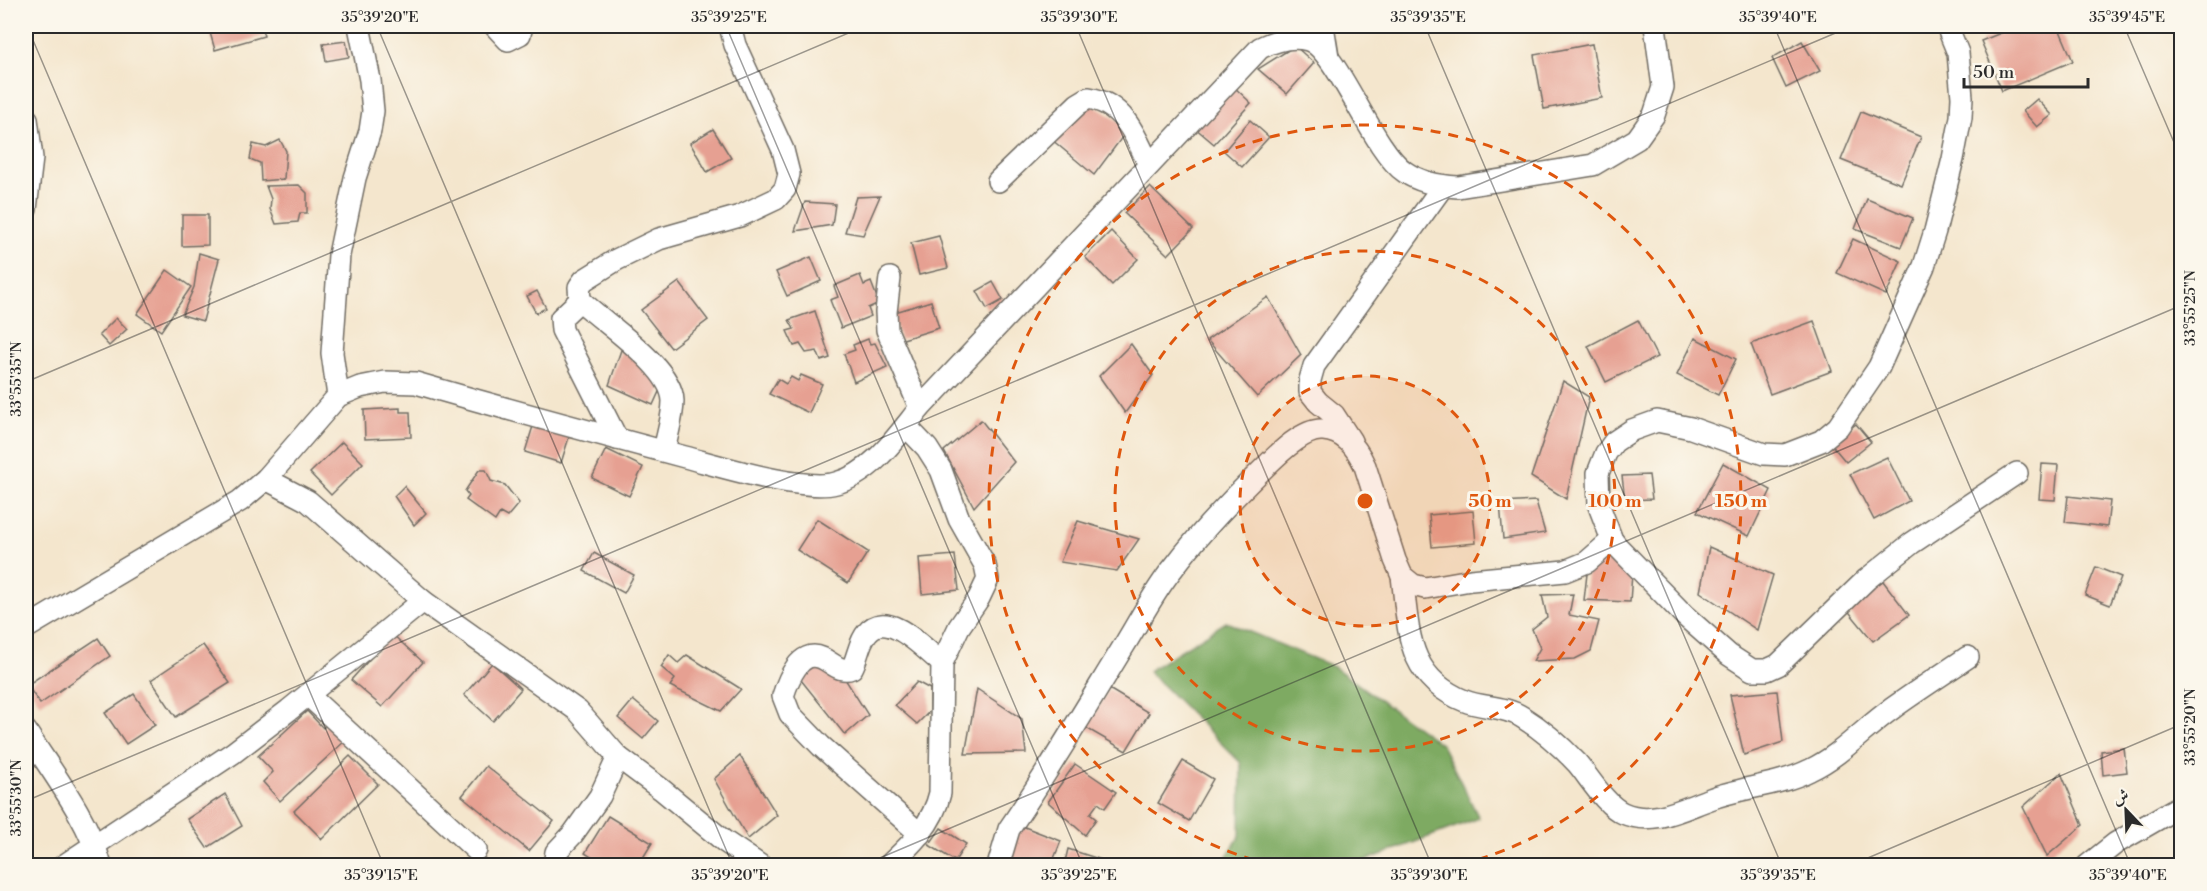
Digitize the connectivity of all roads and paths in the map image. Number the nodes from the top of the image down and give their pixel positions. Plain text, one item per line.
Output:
1 (359, 26) edge
2 (495, 26) edge
3 (522, 26) edge
4 (730, 26) edge
5 (1323, 26) edge
6 (1655, 26) edge
7 (1947, 26) edge
8 (1328, 57) junction
9 (27, 119) dead end
10 (1149, 165) junction
11 (998, 181) dead end
12 (1443, 186) junction
13 (26, 209) edge
14 (890, 278) dead end
15 (580, 300) junction
16 (338, 396) junction
17 (920, 408) junction
18 (906, 426) junction
19 (617, 439) junction
20 (1353, 444) junction
21 (664, 451) junction
22 (2016, 472) dead end
23 (266, 479) junction
24 (1612, 540) junction
25 (1402, 576) junction
26 (423, 601) junction
27 (26, 628) edge
28 (1968, 657) dead end
29 (942, 663) junction
30 (308, 695) junction
31 (26, 730) edge
32 (618, 757) junction
33 (2181, 805) edge
34 (920, 834) junction
35 (96, 845) junction
36 (476, 850) dead end
37 (63, 866) edge
38 (101, 866) edge
39 (554, 866) edge
40 (761, 866) edge
41 (888, 866) edge
42 (998, 866) edge
43 (2087, 866) edge

1 - 16 street
2 - 3 street
4 - 15 street
5 - 8 street
6 - 12 street
7 - 24 street
8 - 10 street
8 - 12 street
9 - 13 street
10 - 11 street
10 - 17 street
12 - 20 street
14 - 17 street
15 - 19 street
15 - 21 street
16 - 19 street
16 - 23 street
17 - 18 street
18 - 21 street
18 - 29 street
19 - 21 street
20 - 25 street
20 - 42 street
22 - 24 street
23 - 26 street
23 - 27 street
24 - 25 street
25 - 28 street
26 - 30 street
26 - 32 street
29 - 34 street
29 - 34 street
30 - 35 street
30 - 36 street
31 - 35 street
32 - 39 street
32 - 40 street
33 - 43 street
34 - 41 street
35 - 37 street
35 - 38 street

